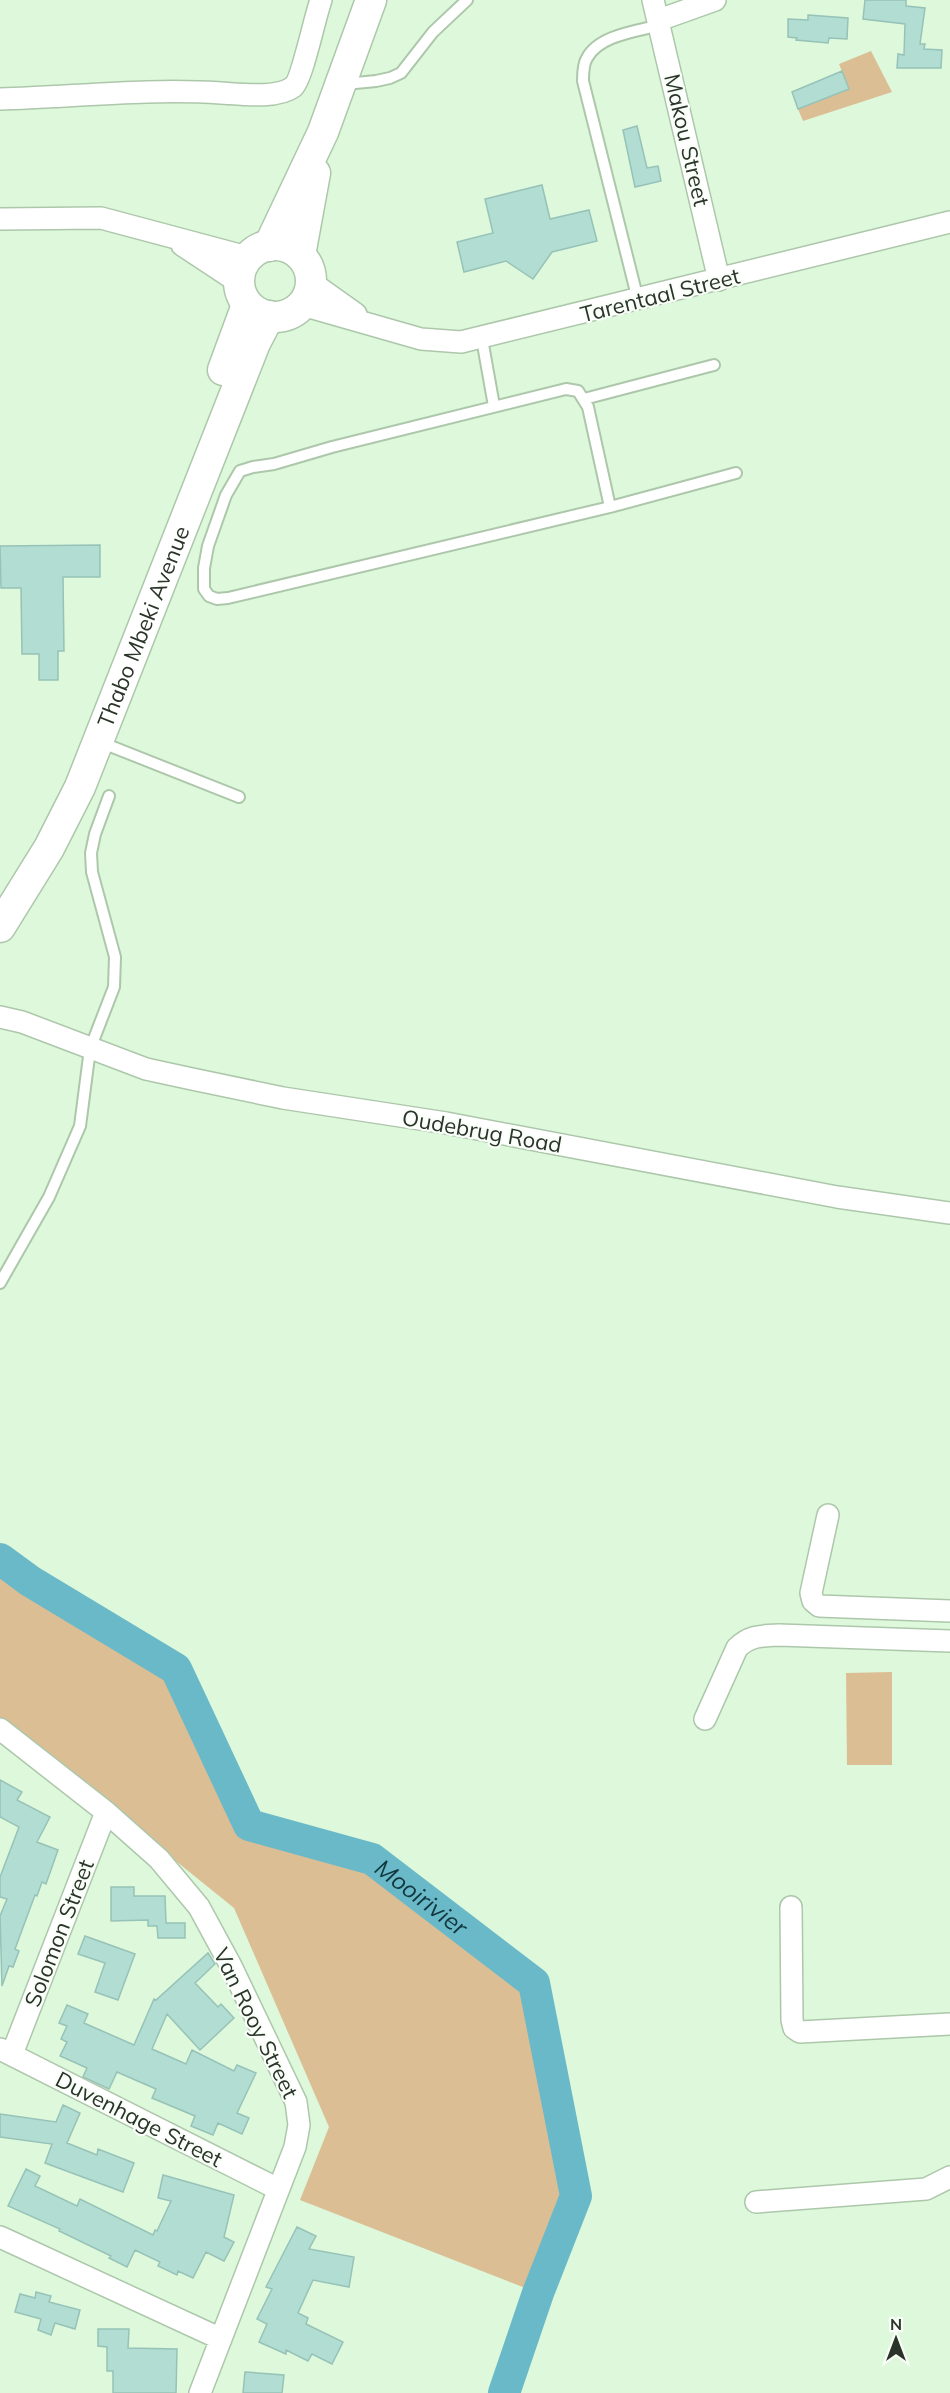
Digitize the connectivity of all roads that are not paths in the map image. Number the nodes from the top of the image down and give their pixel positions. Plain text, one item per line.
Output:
1 (321, 0) edge
2 (370, 0) edge
3 (467, 0) edge
4 (715, 0) edge
5 (658, 15) edge
6 (339, 84) junction
7 (0, 99) edge
8 (323, 132) junction
9 (0, 219) edge
10 (950, 222) edge
11 (719, 280) junction
12 (254, 281) junction
13 (304, 281) junction
14 (638, 300) junction
15 (482, 339) junction
16 (714, 365) dead end
17 (584, 399) junction
18 (494, 406) junction
19 (736, 473) dead end
20 (610, 507) junction
21 (100, 741) junction
22 (109, 796) dead end
23 (239, 797) dead end
24 (0, 893) edge
25 (0, 927) edge
26 (0, 1004) edge
27 (0, 1017) edge
28 (22, 1022) junction
29 (90, 1049) junction
30 (950, 1214) edge
31 (0, 1283) edge
32 (828, 1515) dead end
33 (950, 1611) edge
34 (950, 1641) edge
35 (705, 1719) dead end
36 (0, 1729) edge
37 (106, 1812) junction
38 (791, 1907) dead end
39 (950, 2025) edge
40 (6, 2052) edge
41 (950, 2177) edge
42 (278, 2189) junction
43 (756, 2202) dead end
44 (0, 2237) edge
45 (221, 2339) junction
46 (200, 2393) edge

1 - 7 street
2 - 6 main road, Thabo Mbeki Avenue
3 - 6 lane
4 - 5 street
5 - 11 street, Makou Street
5 - 14 lane
6 - 8 main road, Thabo Mbeki Avenue
8 - 12 main road, Thabo Mbeki Avenue
8 - 13 main road, Thabo Mbeki Avenue
9 - 12 street
10 - 11 street, Tarentaal Street
11 - 14 street, Tarentaal Street
12 - 13 main road
12 - 13 main road
12 - 21 main road, Thabo Mbeki Avenue
12 - 24 main road, Thabo Mbeki Avenue
13 - 15 street, Tarentaal Street
14 - 15 street, Tarentaal Street
15 - 18 lane
16 - 17 lane
17 - 18 lane
17 - 20 lane
18 - 20 lane
19 - 20 lane
21 - 23 lane
21 - 25 main road, Thabo Mbeki Avenue
22 - 29 lane
26 - 28 street, Oudebrug Road
27 - 28 street, Oudebrug Road
28 - 29 street, Oudebrug Road
29 - 30 street, Oudebrug Road
29 - 31 lane
32 - 33 street
34 - 35 street
36 - 37 street, Van Rooy Street
37 - 40 street, Solomon Street
37 - 42 street, Van Rooy Street
38 - 39 street
40 - 42 street, Duvenhage Street
41 - 43 street
42 - 45 street, Van Rooy Street
44 - 45 street
45 - 46 street, Van Rooy Street

